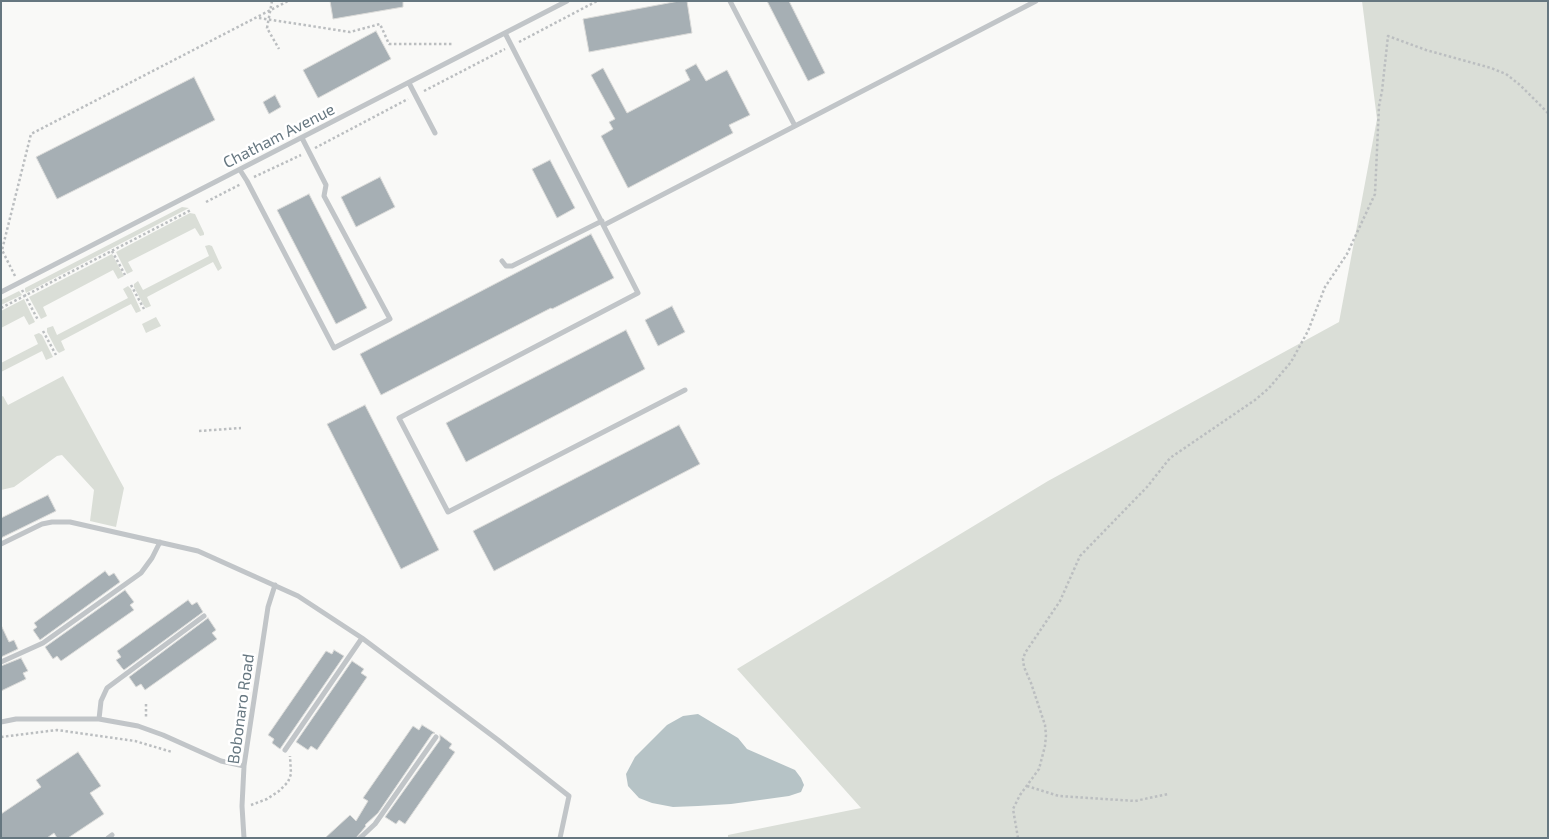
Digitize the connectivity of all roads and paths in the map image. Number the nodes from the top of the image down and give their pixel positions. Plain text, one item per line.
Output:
1 (272, 1) edge
2 (288, 1) edge
3 (567, 1) edge
4 (597, 1) edge
5 (730, 1) edge
6 (1036, 1) edge
7 (270, 11) junction
8 (257, 18) junction
9 (269, 19) junction
10 (505, 33) junction
11 (452, 44) dead end
12 (512, 46) junction
13 (279, 49) dead end
14 (409, 83) junction
15 (415, 96) junction
16 (1548, 113) edge
17 (795, 126) junction
18 (435, 133) dead end
19 (302, 138) junction
20 (308, 151) junction
21 (240, 170) junction
22 (247, 181) junction
23 (206, 202) dead end
24 (191, 210) dead end
25 (603, 223) junction
26 (112, 250) junction
27 (502, 261) dead end
28 (125, 275) dead end
29 (19, 283) junction
30 (131, 285) dead end
31 (1, 292) edge
32 (25, 296) junction
33 (1, 308) edge
34 (144, 310) dead end
35 (38, 320) dead end
36 (43, 331) dead end
37 (56, 355) dead end
38 (685, 390) dead end
39 (241, 428) dead end
40 (199, 431) dead end
41 (160, 542) junction
42 (1, 544) edge
43 (275, 585) junction
44 (204, 616) dead end
45 (362, 638) junction
46 (1, 662) edge
47 (98, 718) junction
48 (1, 722) edge
49 (1, 737) edge
50 (436, 737) dead end
51 (285, 750) dead end
52 (172, 752) dead end
53 (244, 766) junction
54 (1027, 786) junction
55 (1168, 794) dead end
56 (244, 838) edge
57 (360, 838) edge
58 (560, 838) edge
59 (1018, 838) edge

1 - 7 path
2 - 7 path
3 - 10 lane, Chatham Avenue
4 - 12 path
5 - 17 lane
6 - 17 lane
7 - 8 path
7 - 9 path
8 - 9 path
8 - 29 path
9 - 11 path
9 - 13 path
10 - 12 lane
10 - 14 lane, Chatham Avenue
12 - 15 path
12 - 25 lane
14 - 15 lane
14 - 19 lane, Chatham Avenue
15 - 18 lane
15 - 20 path
16 - 54 path
17 - 25 lane
19 - 20 lane
19 - 21 lane, Chatham Avenue
20 - 22 path
20 - 22 lane
21 - 22 lane
21 - 29 lane, Chatham Avenue
22 - 23 path
24 - 26 path
25 - 27 lane
25 - 38 lane
26 - 28 path
26 - 32 path
29 - 31 lane, Chatham Avenue
29 - 32 path
30 - 34 path
32 - 33 path
32 - 35 path
36 - 37 path
39 - 40 path
41 - 42 lane
41 - 43 lane
41 - 46 lane
43 - 45 lane
43 - 53 lane, Bobonaro Road
44 - 47 lane
45 - 51 lane
45 - 58 lane
47 - 48 lane
47 - 53 lane
49 - 52 path
50 - 57 lane
53 - 56 lane, Bobonaro Road
54 - 55 path
54 - 59 path

